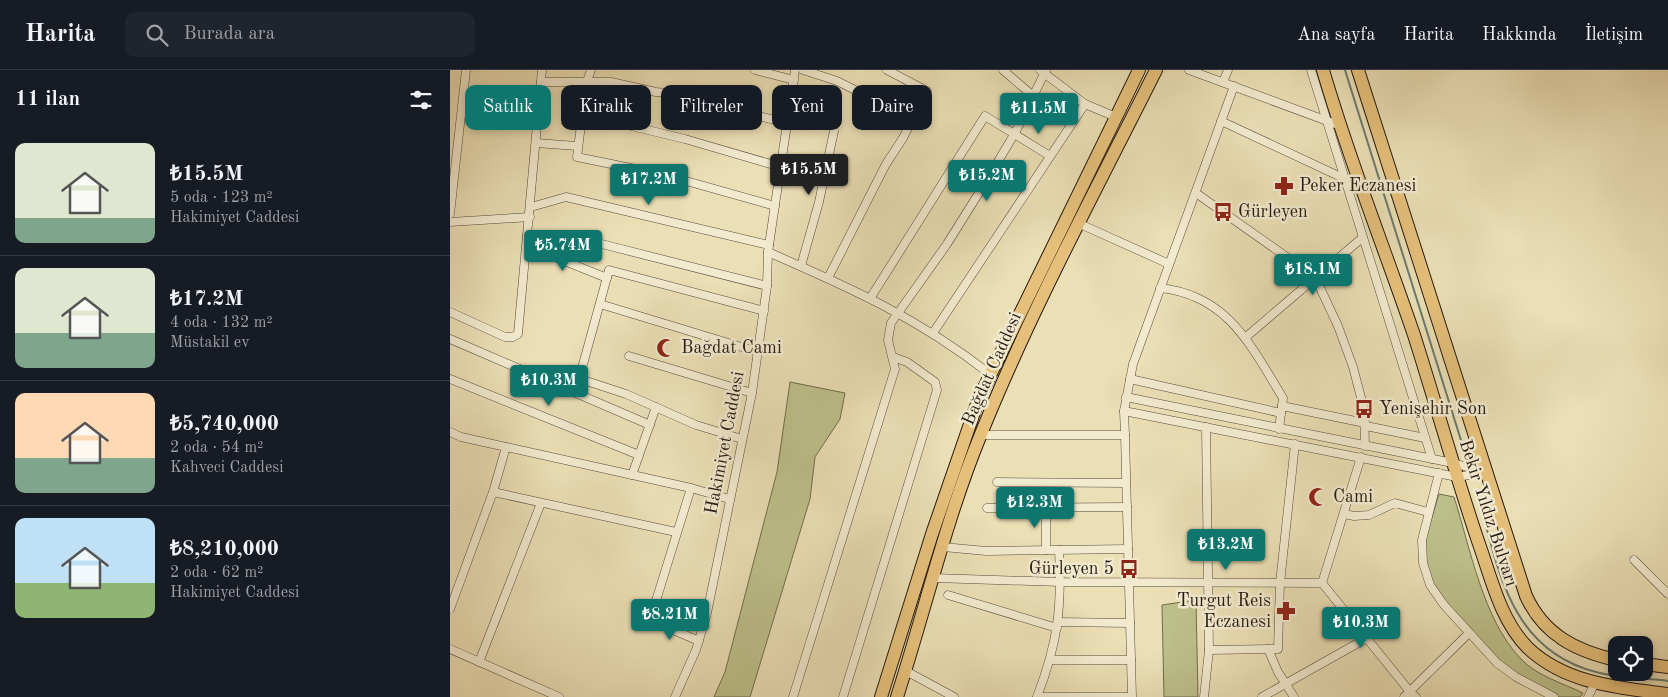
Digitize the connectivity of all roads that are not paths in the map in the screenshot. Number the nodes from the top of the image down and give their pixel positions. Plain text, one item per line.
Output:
1 (466, 70) edge
2 (542, 70) edge
3 (592, 70) edge
4 (755, 70) edge
5 (795, 70) edge
6 (803, 70) edge
7 (887, 70) edge
8 (1003, 70) edge
9 (1139, 70) edge
10 (1156, 70) edge
11 (1189, 70) edge
12 (1228, 70) edge
13 (1311, 70) edge
14 (1323, 70) edge
15 (1358, 70) edge
16 (1043, 71) edge
17 (794, 80) junction
18 (541, 82) junction
19 (1223, 82) junction
20 (586, 84) junction
21 (793, 85) edge
22 (916, 85) edge
23 (1234, 86) junction
24 (852, 89) edge
25 (1032, 95) junction
26 (1085, 104) junction
27 (1116, 117) junction
28 (772, 119) edge
29 (1326, 119) junction
30 (1221, 121) junction
31 (1341, 126) junction
32 (580, 130) edge
33 (649, 130) edge
34 (787, 130) edge
35 (907, 130) edge
36 (834, 131) dead end
37 (1015, 133) junction
38 (536, 143) junction
39 (577, 146) junction
40 (1050, 156) junction
41 (781, 167) junction
42 (1343, 178) junction
43 (1196, 193) junction
44 (775, 206) junction
45 (531, 207) junction
46 (450, 214) edge
47 (530, 217) junction
48 (450, 222) edge
49 (1080, 224) junction
50 (1362, 238) junction
51 (582, 239) dead end
52 (527, 246) junction
53 (768, 249) junction
54 (1169, 264) junction
55 (801, 266) junction
56 (1316, 277) junction
57 (608, 278) junction
58 (828, 278) junction
59 (767, 286) junction
60 (1160, 288) junction
61 (870, 297) junction
62 (600, 304) junction
63 (450, 312) edge
64 (764, 312) junction
65 (899, 315) junction
66 (933, 333) junction
67 (1246, 338) junction
68 (450, 339) edge
69 (758, 352) junction
70 (629, 356) dead end
71 (893, 357) junction
72 (990, 374) junction
73 (568, 375) dead end
74 (450, 379) edge
75 (579, 379) junction
76 (1130, 379) junction
77 (752, 393) junction
78 (1126, 397) junction
79 (656, 407) junction
80 (1282, 410) junction
81 (1124, 411) junction
82 (1365, 424) junction
83 (650, 425) junction
84 (1206, 427) junction
85 (1279, 429) junction
86 (450, 432) edge
87 (980, 435) junction
88 (1125, 435) junction
89 (461, 437) junction
90 (450, 438) edge
91 (1425, 438) junction
92 (742, 439) junction
93 (1295, 444) junction
94 (1365, 446) junction
95 (506, 447) junction
96 (639, 455) junction
97 (1361, 458) junction
98 (1432, 459) junction
99 (1453, 463) junction
100 (1486, 472) junction
101 (1439, 473) junction
102 (632, 475) junction
103 (1457, 477) junction
104 (997, 482) dead end
105 (1126, 483) junction
106 (691, 488) junction
107 (493, 492) junction
108 (729, 499) junction
109 (541, 503) junction
110 (1127, 507) junction
111 (987, 508) dead end
112 (1046, 508) junction
113 (1428, 512) junction
114 (1344, 514) junction
115 (676, 532) junction
116 (943, 547) junction
117 (1128, 549) junction
118 (1046, 550) junction
119 (1059, 550) junction
120 (1634, 560) dead end
121 (934, 578) junction
122 (1129, 581) junction
123 (1061, 582) junction
124 (1209, 582) junction
125 (1280, 582) junction
126 (1322, 583) junction
127 (1668, 594) edge
128 (948, 595) dead end
129 (450, 609) edge
130 (1130, 622) junction
131 (1058, 625) junction
132 (1469, 633) junction
133 (1367, 638) junction
134 (698, 641) junction
135 (450, 649) edge
136 (1268, 649) junction
137 (1209, 650) junction
138 (1608, 657) edge
139 (1051, 660) junction
140 (1131, 660) junction
141 (479, 662) junction
142 (1653, 665) edge
143 (1668, 666) edge
144 (906, 671) junction
145 (1285, 683) junction
146 (1595, 683) junction
147 (1668, 694) edge
148 (1410, 696) edge
149 (559, 697) edge
150 (675, 697) edge
151 (793, 697) edge
152 (843, 697) edge
153 (881, 697) edge
154 (897, 697) edge
155 (954, 697) edge
156 (1037, 697) edge
157 (1204, 697) edge
158 (1262, 697) edge
159 (1294, 697) edge
160 (1554, 697) edge
161 (1588, 697) edge

1 - 46 street
2 - 18 street
3 - 20 street
4 - 17 street
5 - 17 street, Hakimiyet Caddesi
6 - 24 street
7 - 22 street
8 - 25 street
9 - 27 main road, Bağdat Caddesi
10 - 49 main road, Bağdat Caddesi
11 - 19 street
12 - 19 street
13 - 29 street
14 - 31 main road, Bekir Yıldız Bulvarı
15 - 100 main road, Bekir Yıldız Bulvarı
16 - 25 street
16 - 26 street
17 - 21 street, Hakimiyet Caddesi
18 - 20 street
18 - 38 street
19 - 23 street
20 - 28 street
23 - 29 street
23 - 30 street
25 - 37 street
26 - 27 street
26 - 40 street
27 - 72 main road, Bağdat Caddesi
29 - 31 street
29 - 42 street
30 - 42 street
30 - 43 street
31 - 99 main road, Bekir Yıldız Bulvarı
32 - 39 street
33 - 41 street
34 - 41 street, Hakimiyet Caddesi
35 - 58 street
36 - 55 street
37 - 40 street
37 - 61 street
37 - 65 street
38 - 39 street
38 - 45 street
39 - 44 street
40 - 66 street
41 - 44 street, Hakimiyet Caddesi
42 - 50 street
43 - 54 street
43 - 56 street
44 - 53 street, Hakimiyet Caddesi
45 - 47 street
45 - 53 street
47 - 48 street
47 - 52 street
49 - 54 street
49 - 87 main road, Bağdat Caddesi
50 - 56 street
50 - 91 street
51 - 59 street
52 - 57 street
52 - 63 street
53 - 55 street
53 - 59 street, Hakimiyet Caddesi
54 - 60 street
55 - 58 street
56 - 67 street
56 - 82 street
57 - 62 street
57 - 64 street
58 - 61 street
59 - 64 street, Hakimiyet Caddesi
60 - 67 street
60 - 76 street
61 - 65 street
62 - 69 street
62 - 75 street
64 - 69 street, Hakimiyet Caddesi
65 - 66 street
65 - 71 street
66 - 72 street
67 - 80 street
68 - 83 street
69 - 77 street, Hakimiyet Caddesi
70 - 77 street
71 - 151 street
71 - 152 street
72 - 153 main road, Bağdat Caddesi
73 - 75 street
74 - 96 street
75 - 79 street
76 - 78 street
76 - 80 street
77 - 92 street, Hakimiyet Caddesi
78 - 81 street
78 - 85 street
79 - 83 street
79 - 92 street
80 - 82 street
80 - 85 street
81 - 84 street
81 - 88 street
82 - 91 street
82 - 94 street
83 - 96 street
84 - 93 street
84 - 124 street
85 - 94 street
86 - 89 street
87 - 88 street
87 - 116 main road, Bağdat Caddesi
88 - 105 street
89 - 90 street
89 - 95 street
91 - 98 street
92 - 108 street, Hakimiyet Caddesi
93 - 97 street
93 - 125 street
94 - 98 street
95 - 102 street
95 - 107 street
96 - 102 street
97 - 101 street
97 - 114 street
98 - 99 street
99 - 100 street
99 - 103 main road, Bekir Yıldız Bulvarı
100 - 103 street
100 - 138 main road, Bekir Yıldız Bulvarı
101 - 103 street
101 - 113 street
102 - 106 street
103 - 146 main road, Bekir Yıldız Bulvarı
104 - 105 street
105 - 110 street
106 - 108 street
106 - 115 street
107 - 109 street
107 - 129 street
108 - 134 street, Hakimiyet Caddesi
109 - 115 street
109 - 141 street
110 - 112 street
110 - 117 street
111 - 112 street
112 - 118 street
113 - 114 street
113 - 132 street
114 - 126 street
115 - 134 street
116 - 118 street
116 - 121 main road, Bağdat Caddesi
117 - 119 street
117 - 122 street
118 - 119 street
119 - 123 street
120 - 127 street
121 - 123 street
121 - 144 main road, Bağdat Caddesi
122 - 123 street
122 - 124 street
122 - 130 street
123 - 131 street
124 - 125 street
124 - 137 street
125 - 126 street
125 - 136 street
126 - 133 street
128 - 131 street
130 - 131 street
130 - 140 street
131 - 139 street
132 - 148 street
132 - 160 street
133 - 145 street
133 - 148 street
134 - 150 street, Hakimiyet Caddesi
135 - 141 street
136 - 137 street
136 - 145 street
137 - 157 street
139 - 140 street
139 - 156 street
140 - 156 street
141 - 149 street
142 - 143 main road
144 - 154 main road, Bağdat Caddesi
144 - 155 street
145 - 158 street
145 - 159 street
146 - 147 main road, Bekir Yıldız Bulvarı
146 - 161 street

